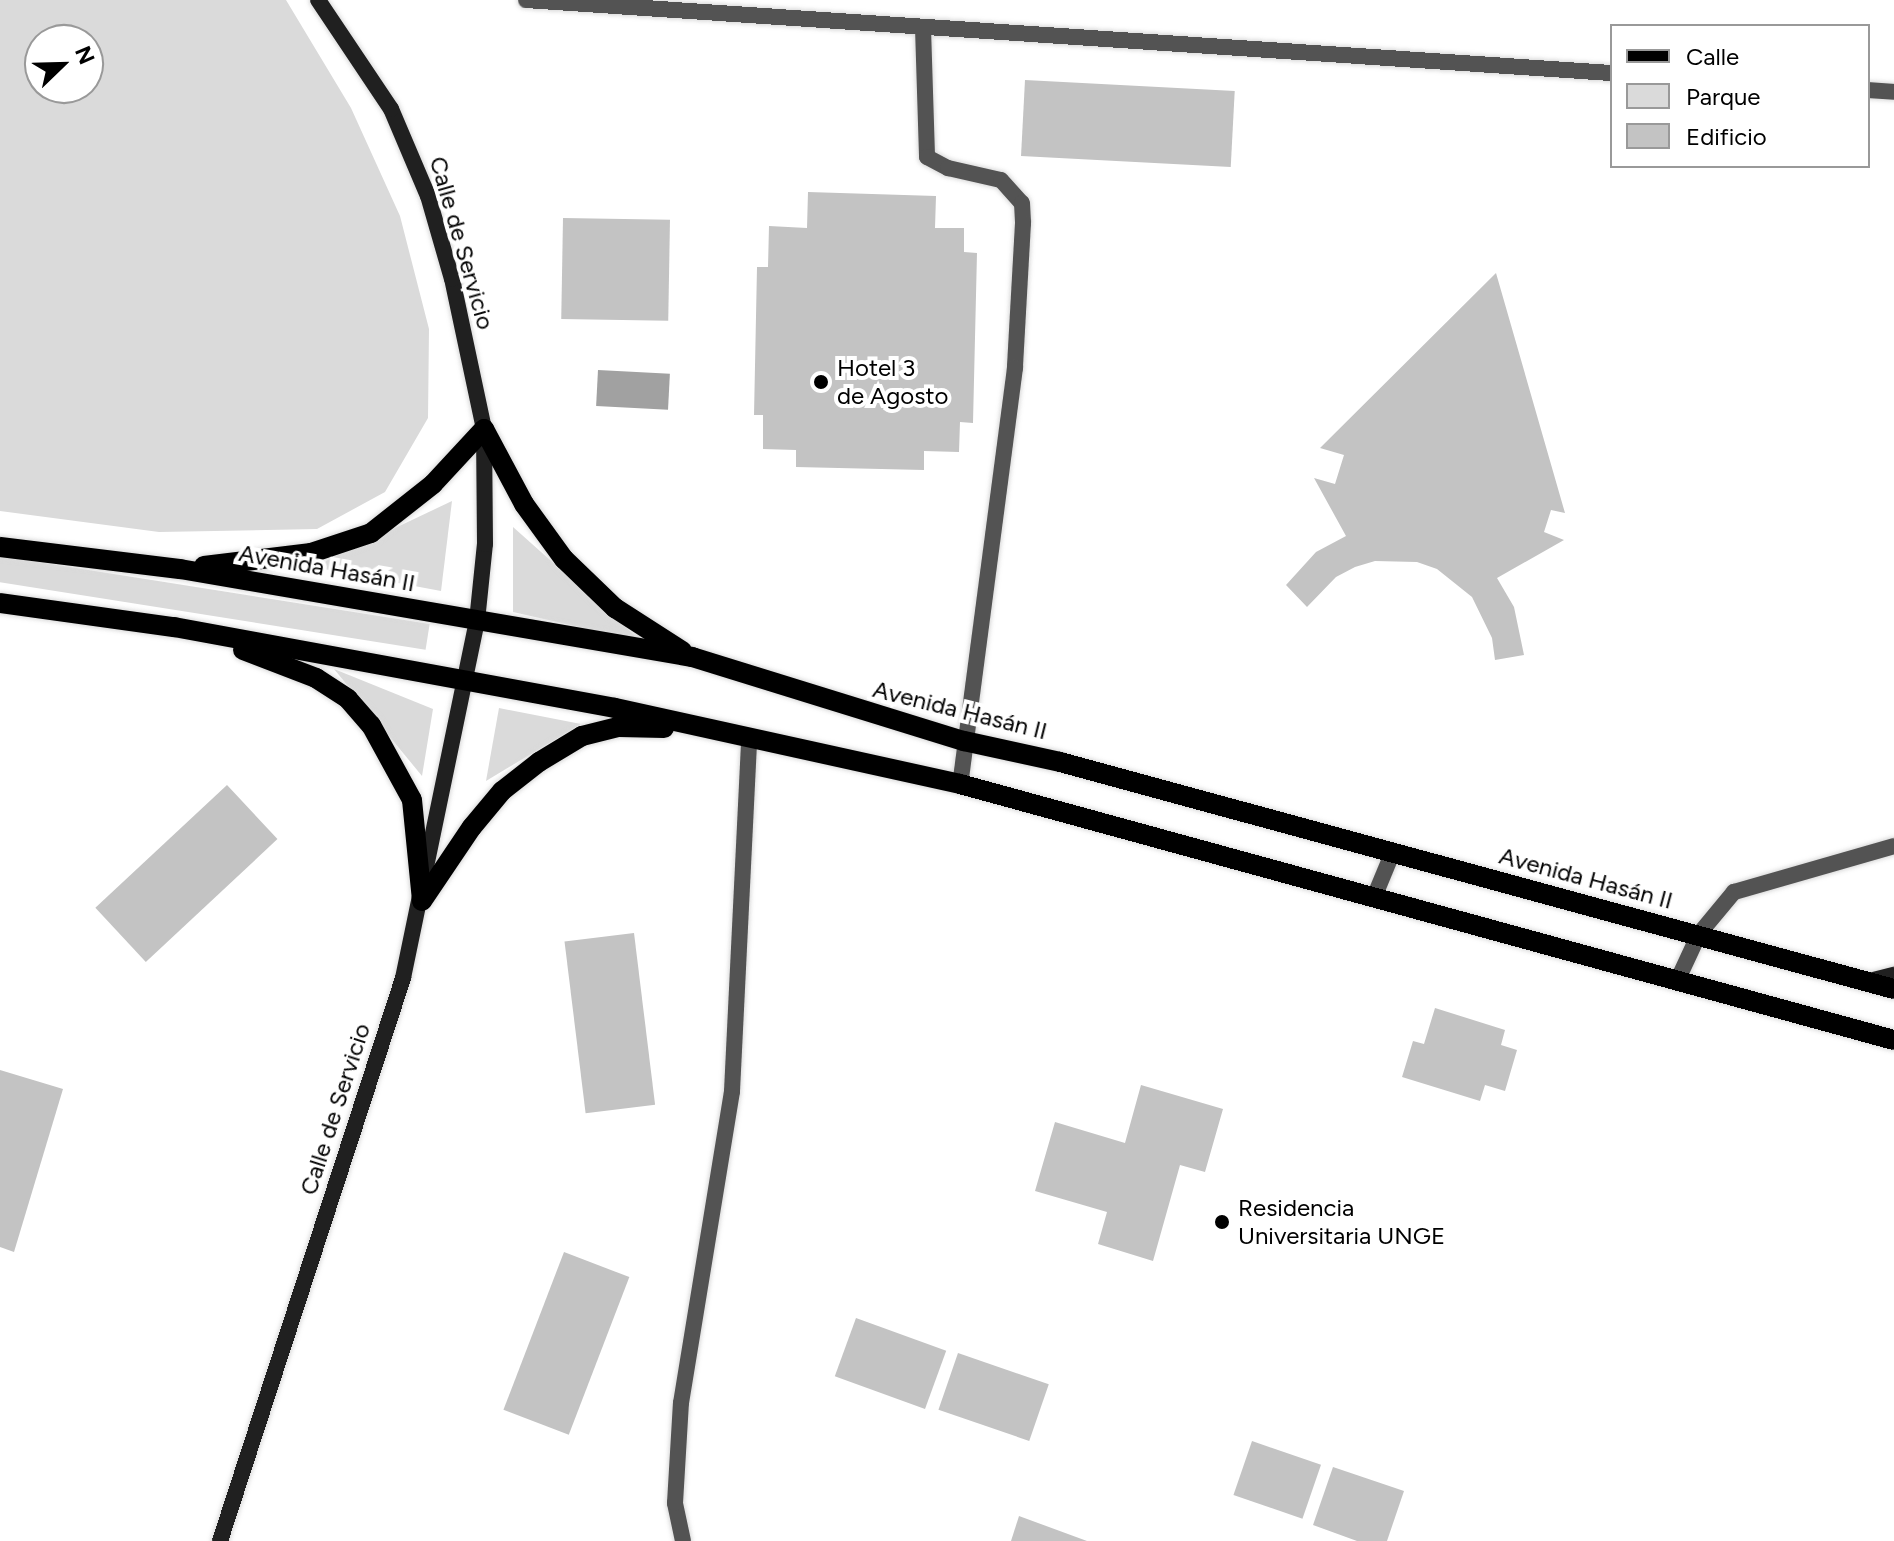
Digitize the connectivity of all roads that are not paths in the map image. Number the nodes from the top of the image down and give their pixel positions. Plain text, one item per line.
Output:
1 (318, 0) edge
2 (526, 0) edge
3 (923, 28) junction
4 (1610, 73) edge
5 (1870, 90) edge
6 (1894, 92) edge
7 (484, 429) junction
8 (0, 547) edge
9 (180, 569) junction
10 (0, 603) edge
11 (477, 621) junction
12 (174, 627) junction
13 (692, 657) junction
14 (464, 682) junction
15 (709, 728) junction
16 (749, 738) junction
17 (964, 741) junction
18 (960, 784) junction
19 (1894, 846) edge
20 (1392, 854) junction
21 (1375, 895) junction
22 (422, 901) junction
23 (1699, 934) junction
24 (1894, 975) edge
25 (1679, 977) junction
26 (1865, 982) junction
27 (1894, 989) edge
28 (1894, 1040) edge
29 (220, 1541) edge
30 (683, 1541) edge

1 - 7 street, Calle de Servicio
2 - 3 street
3 - 4 street
3 - 17 street
5 - 6 street
7 - 9 main road
7 - 11 street, Calle de Servicio
7 - 13 main road
8 - 9 main road, Avenida Hasán II
9 - 11 main road, Avenida Hasán II
10 - 12 main road
11 - 13 main road, Avenida Hasán II
11 - 14 street, Calle de Servicio
12 - 14 main road
12 - 22 main road
13 - 17 main road, Avenida Hasán II
14 - 15 main road
14 - 22 street, Calle de Servicio
15 - 16 main road
15 - 22 main road
16 - 18 main road
16 - 30 street
17 - 18 street
17 - 20 main road, Avenida Hasán II
18 - 21 main road
19 - 23 street
20 - 21 street
20 - 23 main road, Avenida Hasán II
21 - 25 main road
22 - 29 street, Calle de Servicio
23 - 25 street
23 - 26 main road, Avenida Hasán II
24 - 26 street
25 - 28 main road
26 - 27 main road, Avenida Hasán II

